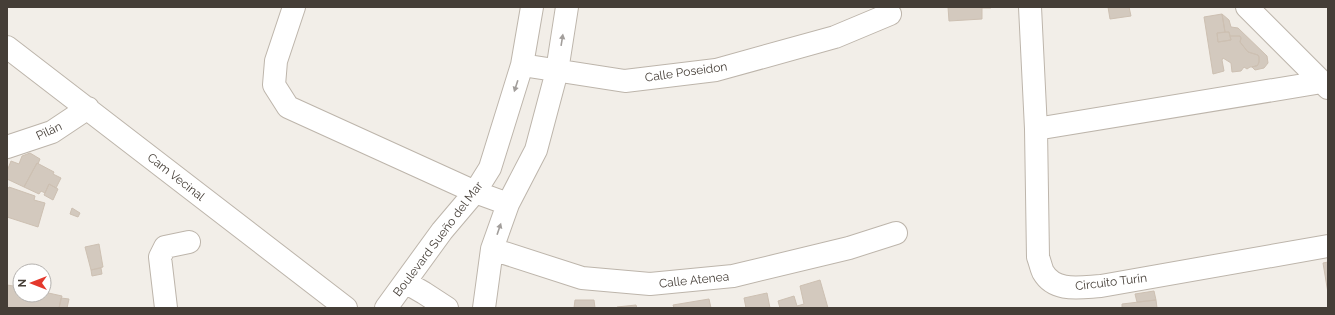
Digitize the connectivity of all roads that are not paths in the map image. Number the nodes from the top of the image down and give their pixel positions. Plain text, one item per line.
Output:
1 (294, 7) edge
2 (532, 7) edge
3 (567, 7) edge
4 (1030, 7) edge
5 (1247, 7) edge
6 (890, 14) dead end
7 (7, 47) edge
8 (522, 65) junction
9 (557, 71) junction
10 (1325, 85) edge
11 (88, 108) junction
12 (1036, 129) junction
13 (7, 147) edge
14 (475, 192) junction
15 (508, 204) junction
16 (896, 233) dead end
17 (189, 242) dead end
18 (1328, 246) edge
19 (492, 249) junction
20 (405, 282) junction
21 (166, 308) edge
22 (346, 308) edge
23 (386, 308) edge
24 (447, 308) edge
25 (484, 308) edge

1 - 14 street
2 - 8 street, Boulevard Sueño del Mar
9 -> 3 street
4 - 12 street, Circuito Turin
5 - 10 street
6 - 9 street, Calle Poseidon
7 - 11 street, Cam Vecinal
8 - 9 street, Calle Poseidon
8 -> 14 street, Boulevard Sueño del Mar
9 - 15 street
10 - 12 street
11 - 13 street, Pilán
11 - 22 street, Cam Vecinal
12 - 18 street, Circuito Turin
14 - 15 street
14 - 20 street, Boulevard Sueño del Mar
19 -> 15 street
16 - 19 street, Calle Atenea
17 - 21 street
19 - 25 street
20 - 23 street, Boulevard Sueño del Mar
20 - 24 street

